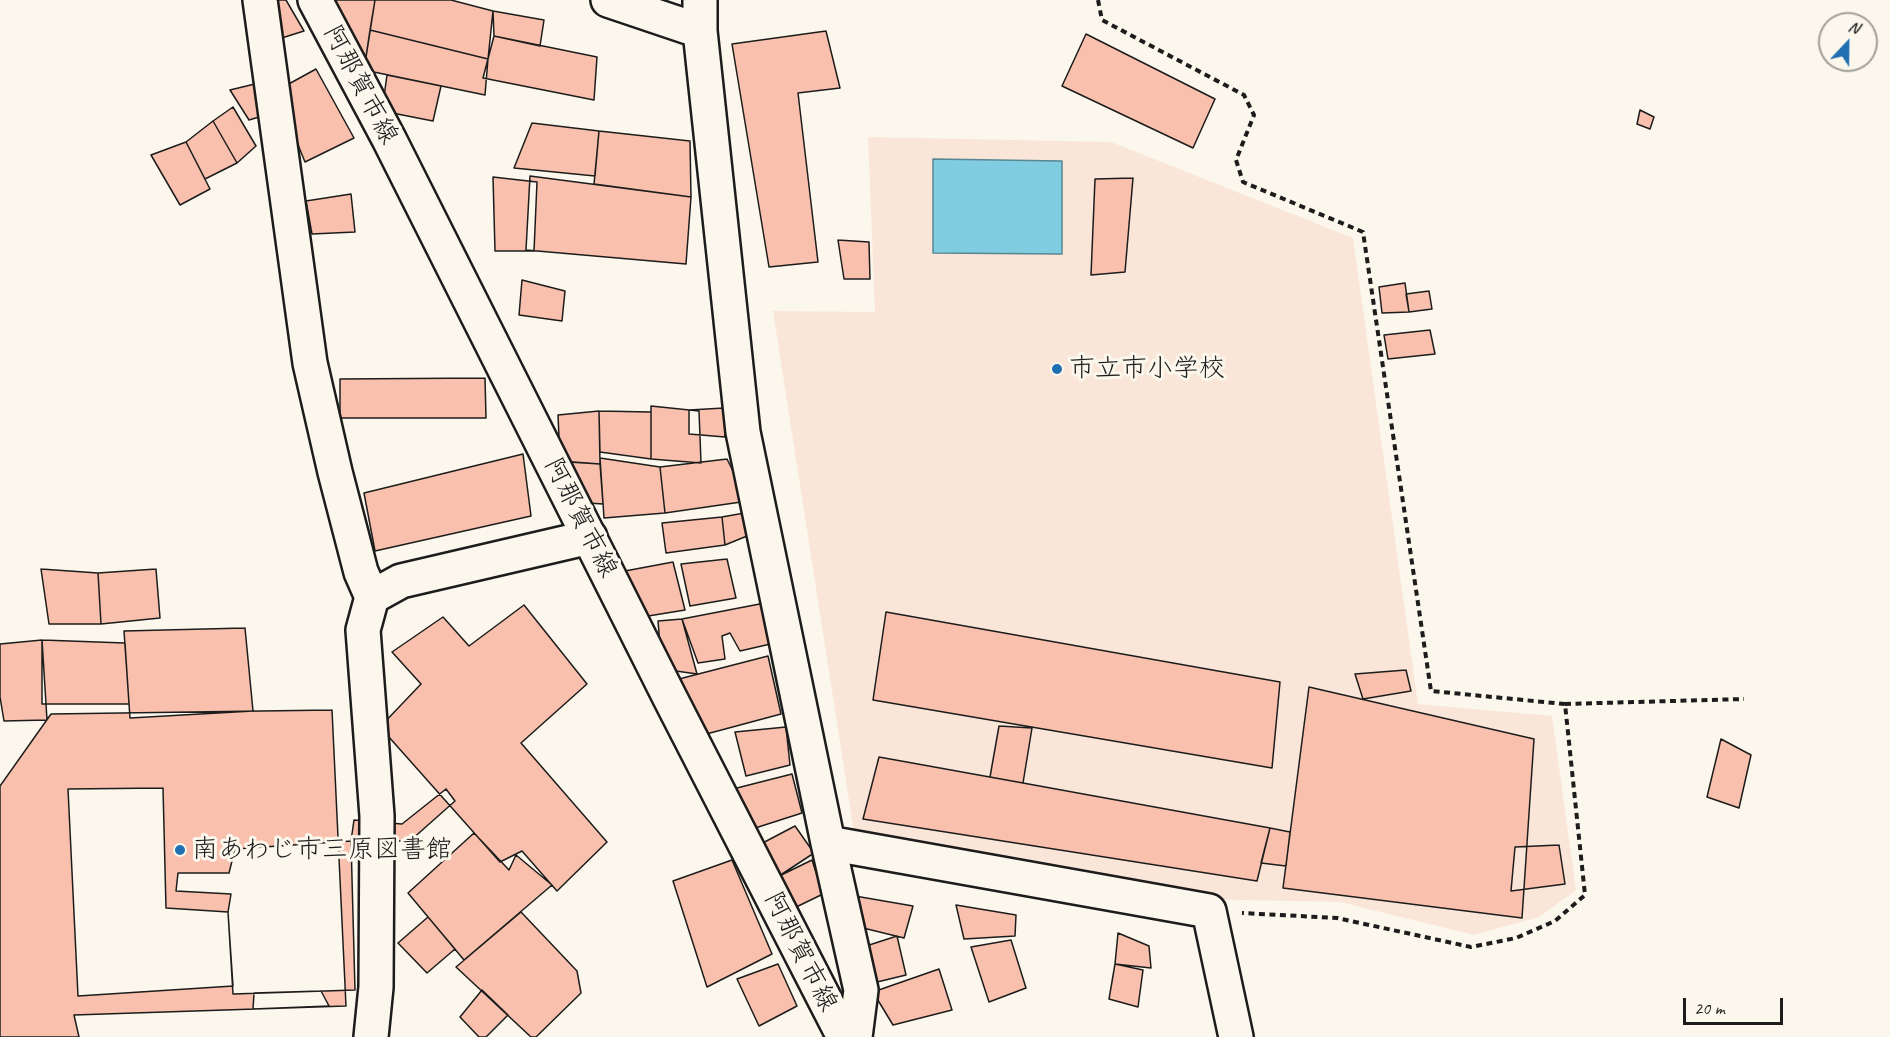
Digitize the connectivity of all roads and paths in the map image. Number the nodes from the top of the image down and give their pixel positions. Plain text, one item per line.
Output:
1 (260, 0) edge
2 (315, 0) edge
3 (608, 0) edge
4 (1098, 0) edge
5 (700, 16) edge
6 (590, 537) junction
7 (372, 597) junction
8 (1743, 699) dead end
9 (1565, 704) junction
10 (828, 843) junction
11 (1209, 911) junction
12 (371, 1037) edge
13 (844, 1037) edge
14 (855, 1037) edge
15 (1236, 1037) edge

1 - 7 street
2 - 6 street, 阿那賀市線
3 - 5 street
4 - 9 path
5 - 10 street
6 - 7 street
6 - 13 street, 阿那賀市線
7 - 12 street
8 - 9 path
9 - 11 path
10 - 11 street
10 - 14 street
11 - 15 street

